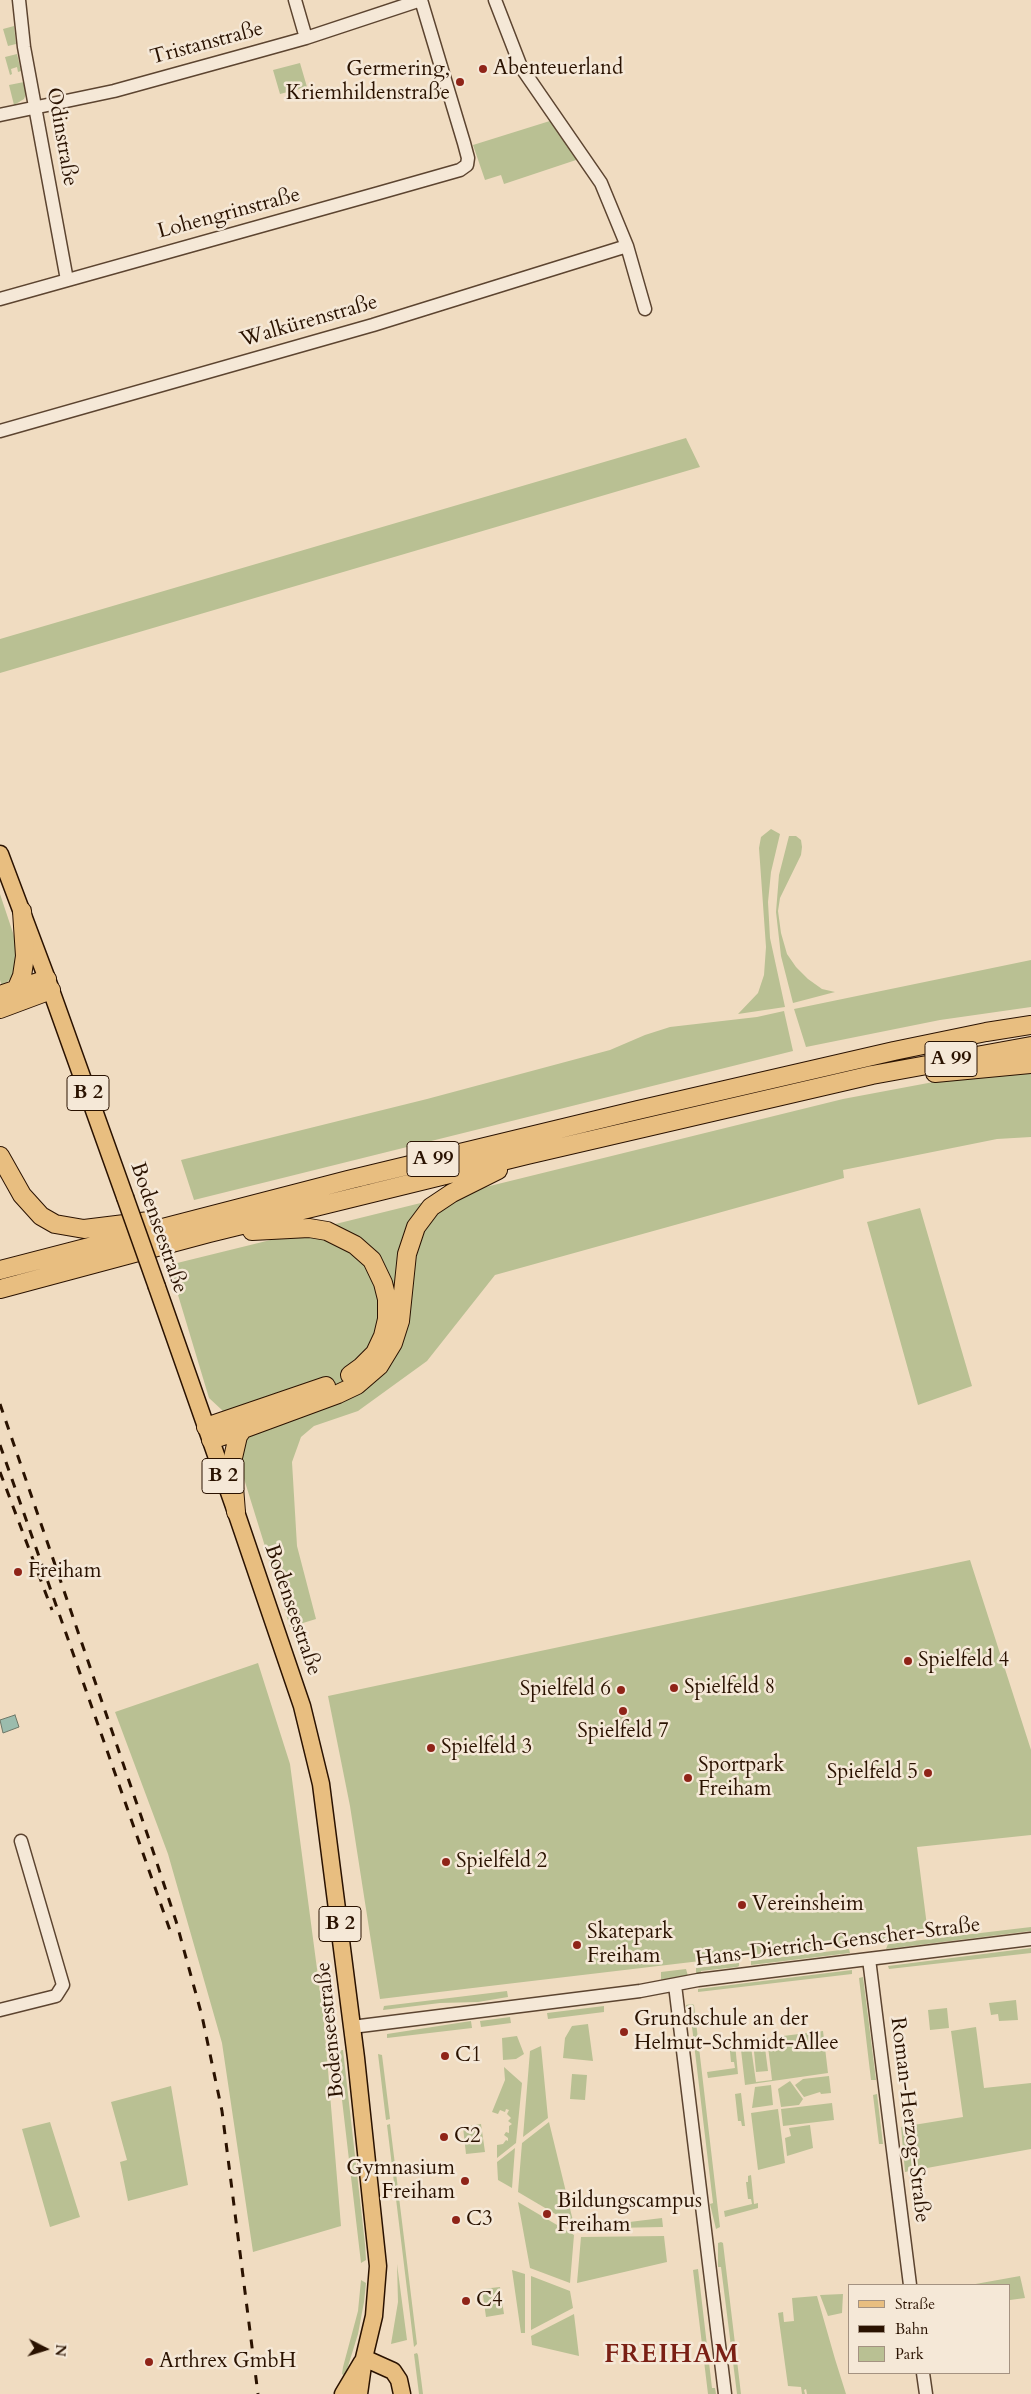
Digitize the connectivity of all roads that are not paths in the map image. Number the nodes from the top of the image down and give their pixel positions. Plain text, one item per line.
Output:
1 (19, 0) edge
2 (294, 0) edge
3 (421, 0) edge
4 (495, 0) edge
5 (306, 38) junction
6 (36, 108) junction
7 (0, 115) edge
8 (627, 246) junction
9 (67, 280) junction
10 (0, 298) edge
11 (645, 309) dead end
12 (0, 431) edge
13 (0, 854) edge
14 (22, 911) junction
15 (49, 985) junction
16 (12, 996) edge
17 (0, 1009) edge
18 (1031, 1018) edge
19 (1031, 1025) edge
20 (986, 1032) junction
21 (1031, 1046) edge
22 (1031, 1064) edge
23 (872, 1075) junction
24 (528, 1155) junction
25 (0, 1156) edge
26 (229, 1211) junction
27 (209, 1233) junction
28 (0, 1270) edge
29 (0, 1289) edge
30 (269, 1412) junction
31 (243, 1424) junction
32 (208, 1434) junction
33 (236, 1512) junction
34 (21, 1841) dead end
35 (1031, 1939) edge
36 (869, 1960) junction
37 (675, 1985) junction
38 (0, 2010) edge
39 (352, 2028) junction
40 (910, 2284) edge
41 (364, 2358) junction
42 (923, 2374) edge
43 (344, 2394) edge
44 (359, 2394) edge
45 (402, 2394) edge
46 (725, 2394) edge
47 (926, 2394) edge

1 - 6 street, Odinstraße
2 - 5 street
3 - 5 street, Tristanstraße
3 - 9 street, Lohengrinstraße
4 - 8 street
5 - 6 street, Tristanstraße
6 - 7 street, Tristanstraße
6 - 9 street, Odinstraße
8 - 11 street
8 - 12 street, Walkürenstraße
9 - 10 street, Lohengrinstraße
13 - 14 main road, Bodenseestraße
14 - 15 main road, Bodenseestraße
14 - 16 highway
15 - 16 highway
15 - 32 main road, Bodenseestraße / B 2, bridge
16 - 17 highway
18 - 20 highway
19 - 20 highway, A 99
20 - 26 highway, A 99
21 - 23 highway, A 99
22 - 23 highway
23 - 24 highway, A 99
24 - 27 highway, A 99
24 - 30 highway
25 - 26 highway
26 - 28 highway, A 99
27 - 29 highway, A 99
27 - 30 highway
30 - 31 highway
31 - 32 highway
31 - 33 highway
32 - 33 main road, Bodenseestraße / B 2
33 - 39 main road, Bodenseestraße / B 2
34 - 38 street
35 - 36 street, Hans-Dietrich-Genscher-Straße
36 - 37 street, Hans-Dietrich-Genscher-Straße
36 - 40 street, Roman-Herzog-Straße
37 - 39 street, Hans-Dietrich-Genscher-Straße
37 - 46 street
39 - 41 main road, Bodenseestraße / B 2
41 - 43 main road
41 - 44 main road
41 - 45 main road
42 - 47 street

